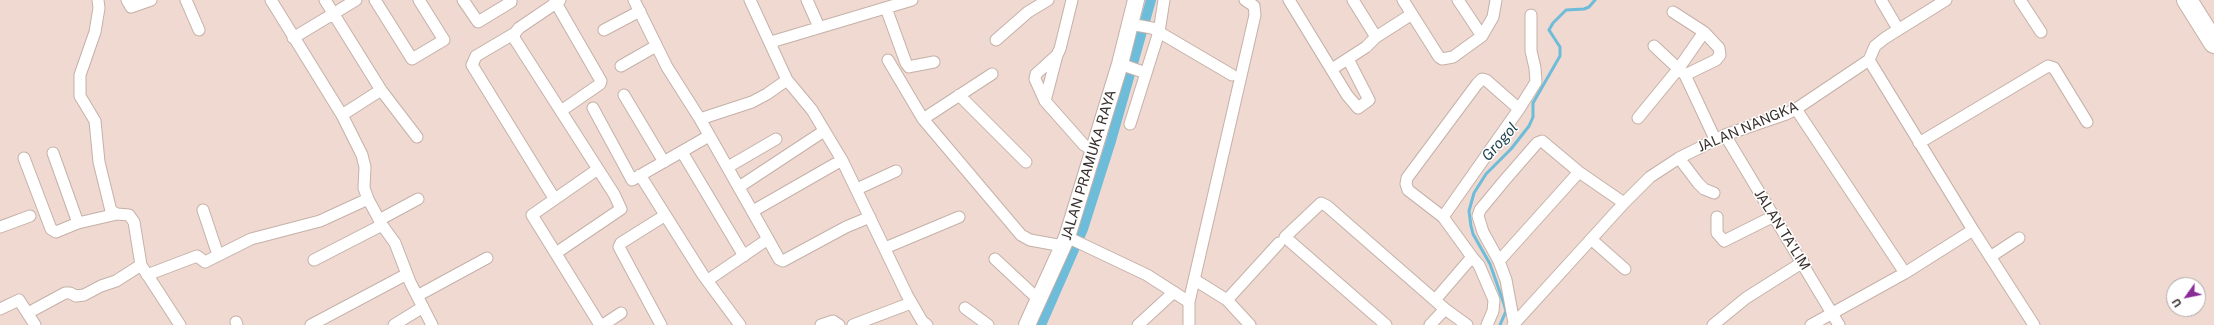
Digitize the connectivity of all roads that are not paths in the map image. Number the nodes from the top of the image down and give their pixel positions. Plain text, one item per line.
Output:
1 (98, 0) edge
2 (127, 0) edge
3 (151, 0) edge
4 (186, 0) edge
5 (271, 0) edge
6 (325, 0) edge
7 (356, 0) edge
8 (375, 0) edge
9 (419, 0) edge
10 (463, 0) edge
11 (511, 0) edge
12 (634, 0) edge
13 (750, 0) edge
14 (807, 0) edge
15 (912, 0) edge
16 (1048, 0) edge
17 (1072, 0) edge
18 (1136, 0) edge
19 (1164, 0) edge
20 (1245, 0) edge
21 (1289, 0) edge
22 (1353, 0) edge
23 (1403, 0) edge
24 (1458, 0) edge
25 (1496, 0) edge
26 (1881, 0) edge
27 (1946, 0) edge
28 (2020, 0) edge
29 (2187, 0) edge
30 (557, 1) edge
31 (886, 8) junction
32 (640, 11) junction
33 (1673, 12) dead end
34 (334, 14) junction
35 (1412, 14) junction
36 (1531, 15) dead end
37 (1133, 24) junction
38 (819, 26) junction
39 (1898, 29) junction
40 (199, 30) dead end
41 (604, 30) dead end
42 (1156, 30) junction
43 (1704, 32) junction
44 (2041, 32) dead end
45 (515, 33) junction
46 (1482, 36) junction
47 (1376, 37) junction
48 (294, 38) junction
49 (996, 40) dead end
50 (771, 42) junction
51 (2214, 43) edge
52 (656, 46) junction
53 (1654, 46) dead end
54 (1348, 59) junction
55 (888, 60) dead end
56 (1869, 60) junction
57 (934, 62) dead end
58 (1124, 65) junction
59 (621, 66) dead end
60 (1332, 69) junction
61 (1143, 72) junction
62 (1682, 72) junction
63 (992, 74) dead end
64 (1232, 75) dead end
65 (787, 80) junction
66 (381, 90) junction
67 (624, 95) dead end
68 (959, 95) junction
69 (593, 108) dead end
70 (1519, 109) junction
71 (1796, 109) junction
72 (561, 111) junction
73 (342, 115) junction
74 (700, 118) junction
75 (1638, 118) dead end
76 (923, 119) junction
77 (2087, 122) dead end
78 (1130, 124) dead end
79 (824, 131) junction
80 (709, 136) junction
81 (417, 137) dead end
82 (1720, 137) junction
83 (776, 138) dead end
84 (1919, 143) junction
85 (1094, 151) junction
86 (682, 152) junction
87 (53, 153) dead end
88 (24, 158) dead end
89 (1679, 158) junction
90 (842, 160) junction
91 (664, 162) junction
92 (1026, 162) dead end
93 (728, 167) junction
94 (598, 169) junction
95 (896, 171) dead end
96 (1579, 172) junction
97 (640, 175) junction
98 (739, 187) junction
99 (857, 189) junction
100 (1714, 193) dead end
101 (554, 198) junction
102 (368, 199) junction
103 (418, 199) dead end
104 (1624, 203) junction
105 (203, 210) dead end
106 (753, 211) junction
107 (117, 214) junction
108 (30, 216) dead end
109 (664, 216) junction
110 (1774, 216) junction
111 (870, 217) junction
112 (959, 217) dead end
113 (1443, 217) junction
114 (1717, 217) dead end
115 (78, 223) junction
116 (380, 223) junction
117 (0, 227) edge
118 (1973, 230) junction
119 (2019, 238) dead end
120 (768, 239) junction
121 (1591, 240) junction
122 (1068, 241) junction
123 (1279, 244) dead end
124 (885, 248) junction
125 (556, 253) junction
126 (218, 255) junction
127 (744, 256) junction
128 (1472, 257) junction
129 (1990, 257) junction
130 (487, 258) dead end
131 (995, 258) dead end
132 (314, 260) dead end
133 (1500, 261) junction
134 (1803, 262) junction
135 (1625, 269) dead end
136 (144, 270) junction
137 (1905, 273) junction
138 (407, 274) junction
139 (708, 280) junction
140 (1195, 280) junction
141 (1174, 292) junction
142 (417, 296) junction
143 (1039, 300) junction
144 (1227, 300) junction
145 (1435, 300) junction
146 (1188, 302) junction
147 (912, 303) junction
148 (423, 307) junction
149 (964, 308) dead end
150 (0, 309) edge
151 (1445, 309) junction
152 (28, 313) junction
153 (621, 313) dead end
154 (1831, 313) junction
155 (313, 324) edge
156 (1514, 324) edge
157 (35, 325) edge
158 (180, 325) edge
159 (394, 325) edge
160 (432, 325) edge
161 (600, 325) edge
162 (603, 325) edge
163 (661, 325) edge
164 (740, 325) edge
165 (821, 325) edge
166 (839, 325) edge
167 (853, 325) edge
168 (926, 325) edge
169 (988, 325) edge
170 (1027, 325) edge
171 (1138, 325) edge
172 (1188, 325) edge
173 (1250, 325) edge
174 (1386, 325) edge
175 (1430, 325) edge
176 (1467, 325) edge
177 (1487, 325) edge
178 (1713, 325) edge
179 (1811, 325) edge
180 (1839, 325) edge
181 (2034, 325) edge

1 - 107 street
2 - 3 street
4 - 40 street
5 - 48 street
6 - 34 street
7 - 34 street
8 - 9 street
10 - 11 street
12 - 32 street
13 - 50 street
14 - 38 street
15 - 31 street
16 - 49 street
17 - 85 street
18 - 37 street, JALAN PRAMUKA RAYA
19 - 42 street
20 - 140 street
21 - 60 street
22 - 47 street
23 - 35 street
24 - 46 street
25 - 46 street
26 - 39 street
27 - 39 street, JALAN NANGKA
28 - 44 street
29 - 51 highway
30 - 45 street
30 - 72 street
31 - 38 street
31 - 57 street
32 - 41 street
32 - 52 street
33 - 43 street
34 - 48 street
34 - 66 street
35 - 46 street
35 - 47 street
36 - 70 street
37 - 42 street
37 - 58 street, JALAN PRAMUKA RAYA
38 - 50 street
39 - 56 street, JALAN NANGKA
42 - 61 street
42 - 64 street
43 - 62 street
43 - 62 street
45 - 72 street
45 - 101 street
47 - 54 street
48 - 73 street
50 - 65 street
52 - 59 street
52 - 74 street
53 - 62 street
54 - 60 street
54 - 60 street
55 - 76 street
56 - 71 street, JALAN NANGKA
56 - 84 street
58 - 61 street
58 - 85 street, JALAN PRAMUKA RAYA
61 - 78 street
62 - 75 street
62 - 82 street, JALAN TA'LIM
63 - 68 street
65 - 74 street
65 - 79 street
66 - 73 street
66 - 81 street
67 - 91 street
68 - 76 street
68 - 92 street
69 - 97 street
70 - 113 street
70 - 113 street
71 - 82 street, JALAN NANGKA
71 - 137 street
72 - 94 street
73 - 102 street
74 - 80 street
76 - 122 street
77 - 84 street
79 - 90 street
79 - 98 street
80 - 86 street
80 - 93 street
82 - 89 street, JALAN NANGKA
82 - 110 street, JALAN TA'LIM
83 - 93 street
84 - 118 street
85 - 122 street, JALAN PRAMUKA RAYA
86 - 91 street
86 - 127 street
87 - 115 street
88 - 115 street
89 - 100 street
89 - 104 street, JALAN NANGKA
90 - 99 street
90 - 106 street
91 - 97 street
93 - 98 street
94 - 101 street
94 - 125 street
95 - 99 street
96 - 104 street
96 - 133 street
96 - 133 street
97 - 109 street
98 - 106 street
99 - 111 street
101 - 125 street
102 - 116 street
102 - 126 street
103 - 116 street
104 - 121 street, JALAN NANGKA
105 - 126 street
106 - 120 street
107 - 115 street
107 - 136 street
108 - 117 street
109 - 139 street
109 - 163 street
110 - 114 street
110 - 134 street, JALAN TA'LIM
111 - 120 street
111 - 124 street
112 - 124 street
113 - 128 street
116 - 132 street
116 - 138 street
118 - 129 street
118 - 137 street
119 - 129 street
120 - 127 street
121 - 135 street
121 - 156 street, JALAN NANGKA
122 - 141 street
122 - 143 street, JALAN PRAMUKA RAYA
123 - 144 street
124 - 147 street
125 - 161 street
126 - 136 street
127 - 139 street
128 - 145 street
128 - 177 street
129 - 181 street
130 - 142 street
131 - 143 street
133 - 156 street
134 - 154 street, JALAN TA'LIM
134 - 178 street
136 - 152 street
136 - 158 street
137 - 154 street
138 - 142 street
138 - 155 street
139 - 164 street
140 - 144 street
140 - 146 street
141 - 146 street
141 - 171 street
142 - 148 street
143 - 170 street, JALAN PRAMUKA RAYA
144 - 173 street
145 - 151 street
145 - 174 street
146 - 172 street
147 - 167 street
147 - 168 street
148 - 159 street
148 - 160 street
149 - 169 street
150 - 152 street
151 - 175 street
151 - 176 street
152 - 157 street
153 - 162 street
154 - 179 street
154 - 180 street, JALAN TA'LIM
165 - 166 street

